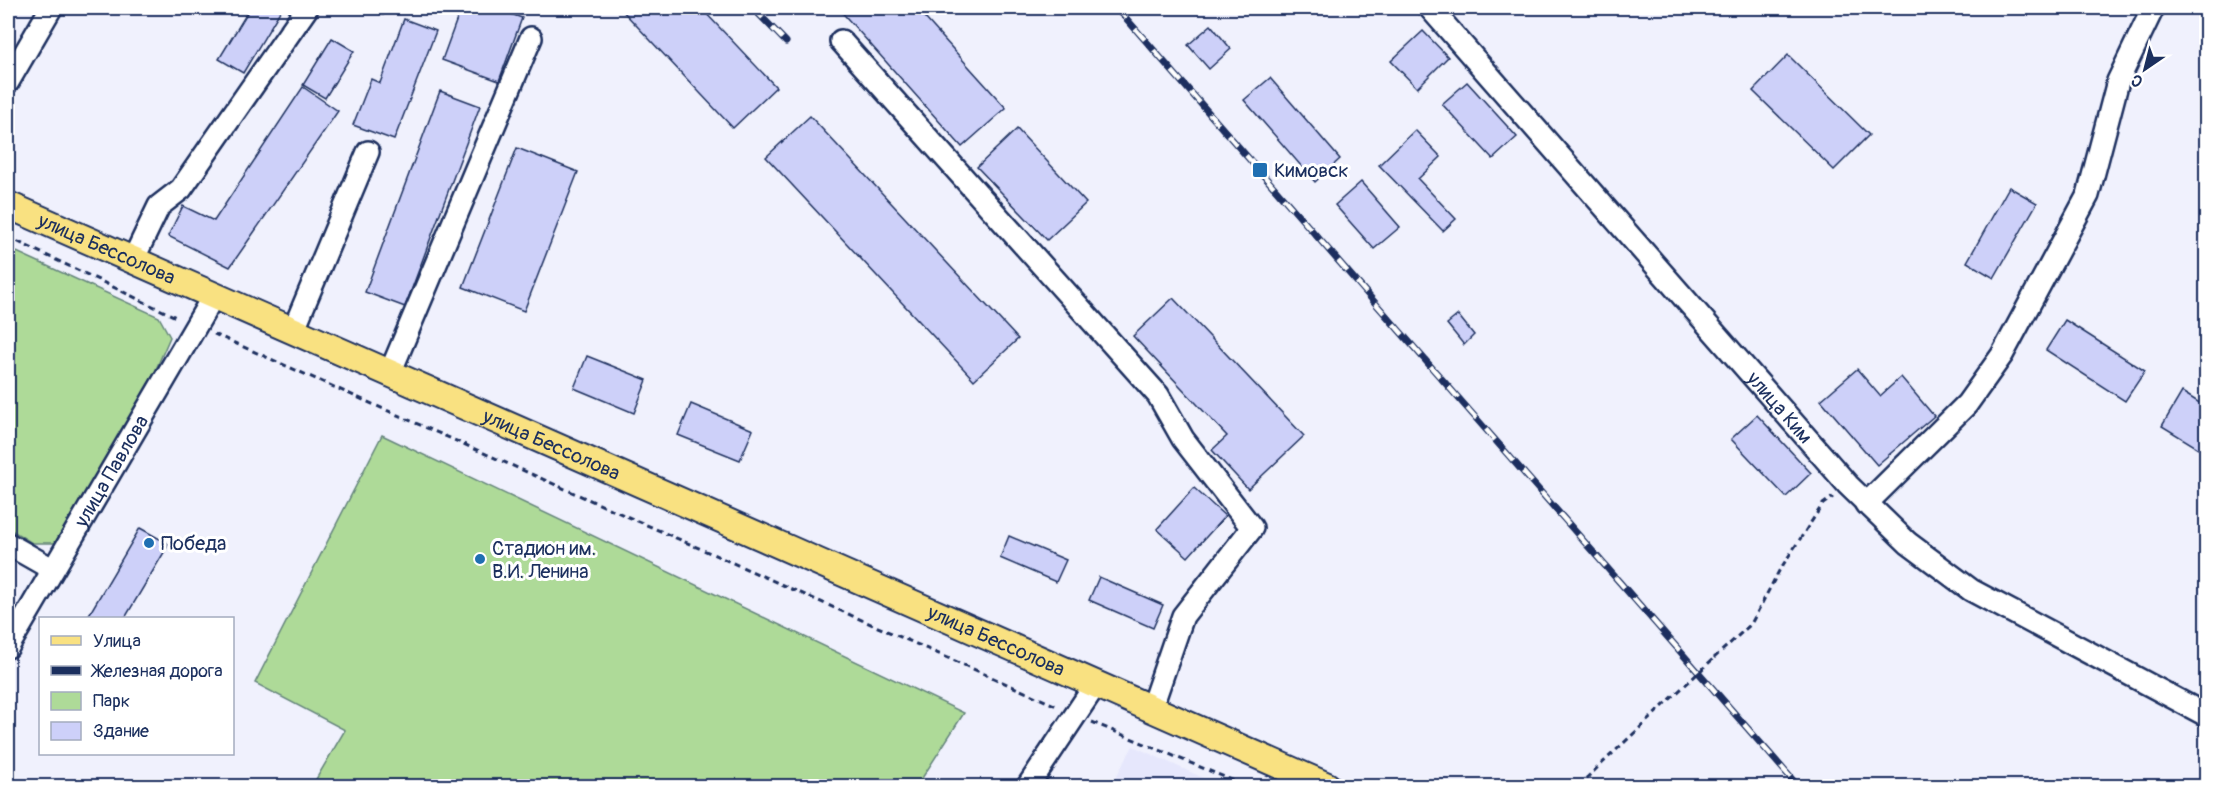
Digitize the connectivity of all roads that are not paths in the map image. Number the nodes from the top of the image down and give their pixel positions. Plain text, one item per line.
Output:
1 (51, 8) edge
2 (307, 8) edge
3 (1430, 8) edge
4 (2154, 8) edge
5 (531, 38) dead end
6 (841, 41) dead end
7 (8, 82) edge
8 (368, 152) dead end
9 (8, 205) edge
10 (133, 260) junction
11 (214, 295) junction
12 (293, 331) junction
13 (390, 373) junction
14 (1866, 504) junction
15 (8, 544) edge
16 (52, 569) junction
17 (8, 647) edge
18 (1096, 684) junction
19 (1151, 709) junction
20 (2206, 715) edge
21 (1028, 786) edge
22 (1327, 786) edge

1 - 7 street
2 - 10 street
3 - 14 street, улица Ким
4 - 14 street
5 - 13 street
6 - 19 street
8 - 12 street
9 - 10 main road, улица Бессолова
10 - 11 main road, улица Бессолова
11 - 12 main road, улица Бессолова
11 - 16 street, улица Павлова
12 - 13 main road, улица Бессолова
13 - 18 main road, улица Бессолова
14 - 20 street, улица Ким
15 - 16 street
16 - 17 street, улица Павлова
18 - 19 main road, улица Бессолова
18 - 21 street
19 - 22 main road, улица Бессолова

